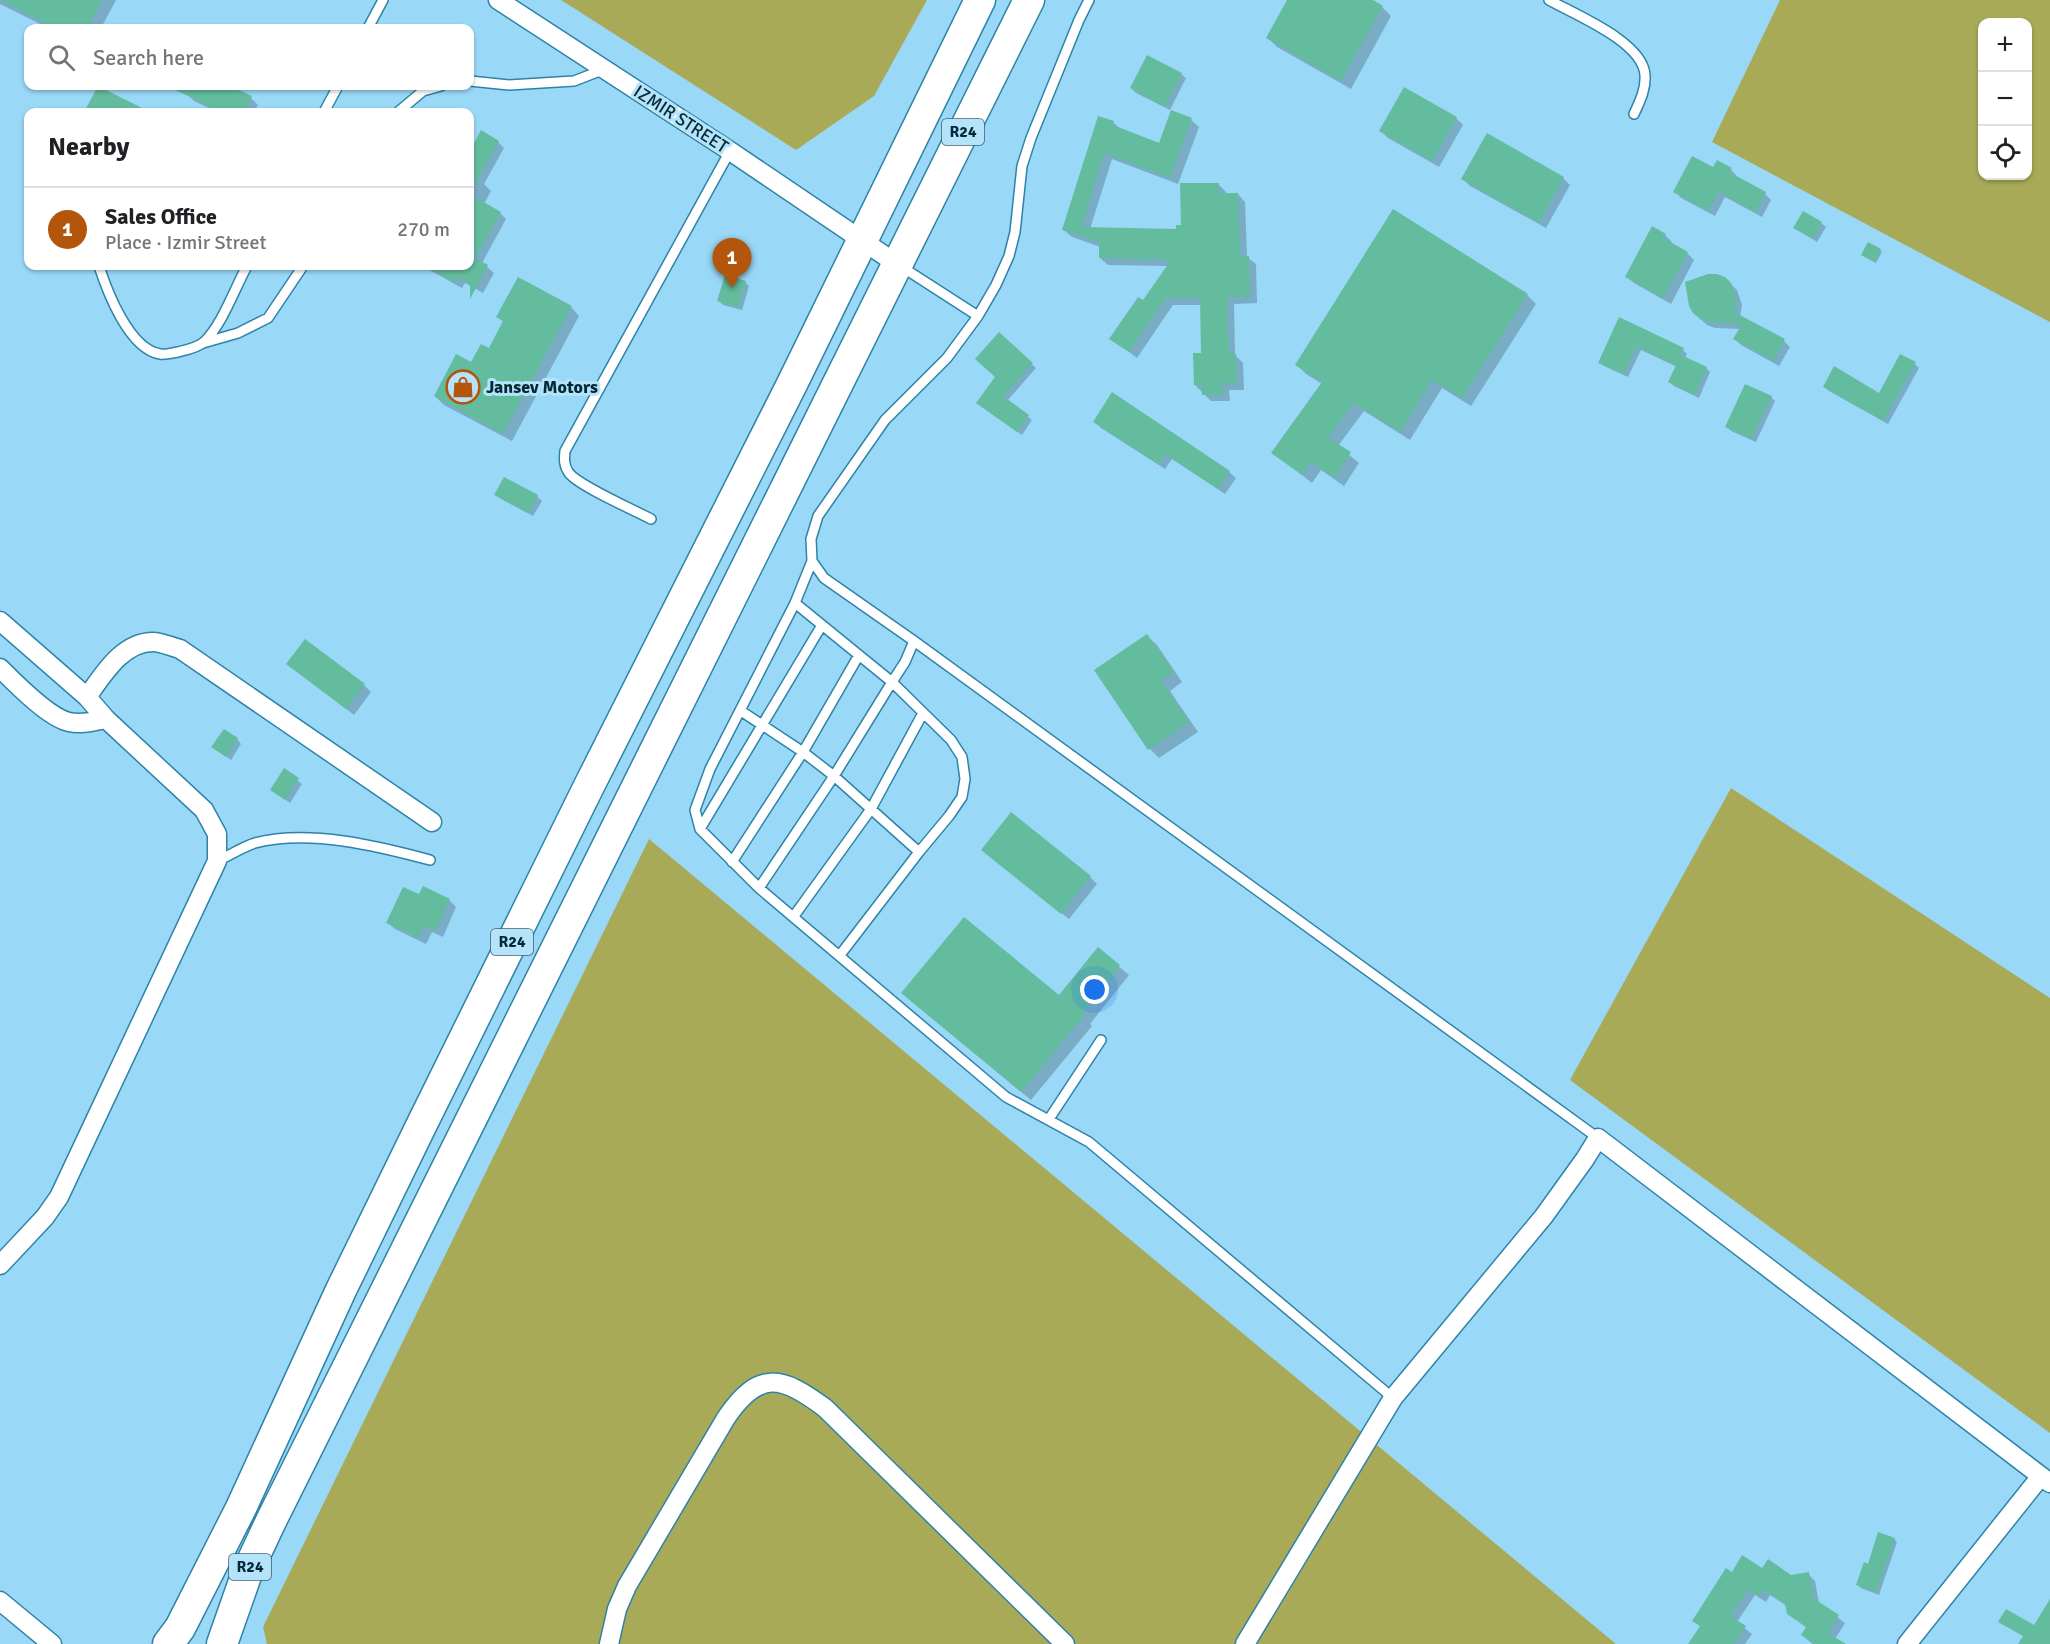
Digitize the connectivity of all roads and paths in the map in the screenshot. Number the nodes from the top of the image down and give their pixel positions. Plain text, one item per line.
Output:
1 (383, 0) edge
2 (498, 0) edge
3 (980, 0) edge
4 (1029, 0) edge
5 (1089, 0) edge
6 (1549, 0) edge
7 (370, 24) edge
8 (604, 69) junction
9 (474, 81) edge
10 (336, 90) edge
11 (429, 90) edge
12 (326, 108) edge
13 (403, 108) edge
14 (1634, 114) dead end
15 (730, 151) junction
16 (862, 242) junction
17 (897, 264) junction
18 (100, 270) edge
19 (245, 270) edge
20 (300, 270) edge
21 (978, 316) junction
22 (203, 343) junction
23 (651, 519) dead end
24 (812, 561) junction
25 (795, 603) junction
26 (0, 621) edge
27 (822, 625) junction
28 (914, 641) junction
29 (859, 655) junction
30 (0, 668) edge
31 (892, 682) junction
32 (87, 697) junction
33 (741, 711) junction
34 (923, 713) junction
35 (106, 719) junction
36 (762, 726) junction
37 (803, 752) junction
38 (834, 776) junction
39 (871, 809) junction
40 (432, 822) dead end
41 (700, 829) junction
42 (919, 852) junction
43 (430, 860) dead end
44 (217, 861) junction
45 (732, 862) junction
46 (759, 888) junction
47 (794, 916) junction
48 (840, 956) junction
49 (1101, 1040) dead end
50 (1049, 1119) junction
51 (1598, 1138) junction
52 (0, 1265) edge
53 (1393, 1398) junction
54 (2045, 1479) edge
55 (0, 1600) edge
56 (52, 1644) edge
57 (168, 1644) edge
58 (222, 1644) edge
59 (609, 1644) edge
60 (1065, 1644) edge
61 (1245, 1644) edge
62 (1907, 1644) edge

1 - 7 lane
2 - 8 street, IZMIR STREET
3 - 16 main road, R24
4 - 17 main road, R24
5 - 21 lane
6 - 14 lane
8 - 9 lane
8 - 15 street, IZMIR STREET
10 - 12 lane
11 - 13 lane
15 - 16 street, IZMIR STREET
15 - 23 lane
16 - 17 street, IZMIR STREET
16 - 57 main road, R24
17 - 21 lane
17 - 58 main road, R24
18 - 22 lane
19 - 22 lane
20 - 22 lane
21 - 24 lane
24 - 25 lane
24 - 28 lane
25 - 27 lane
25 - 33 lane
26 - 32 street
27 - 29 lane
27 - 36 lane
28 - 31 lane
28 - 51 lane
29 - 31 lane
29 - 37 lane
30 - 35 street
31 - 34 lane
31 - 38 lane
32 - 35 street
32 - 40 street
33 - 36 lane
33 - 41 lane
34 - 39 lane
34 - 42 lane
35 - 44 street
36 - 37 lane
36 - 41 lane
37 - 38 lane
37 - 45 lane
38 - 39 lane
38 - 46 lane
39 - 42 lane
39 - 47 lane
41 - 45 lane
42 - 48 lane
43 - 44 lane
44 - 52 street
45 - 46 lane
46 - 47 lane
47 - 48 lane
48 - 50 lane
49 - 50 lane
50 - 53 lane
51 - 53 street
51 - 54 street
53 - 61 street
54 - 62 street
55 - 56 street
59 - 60 street

